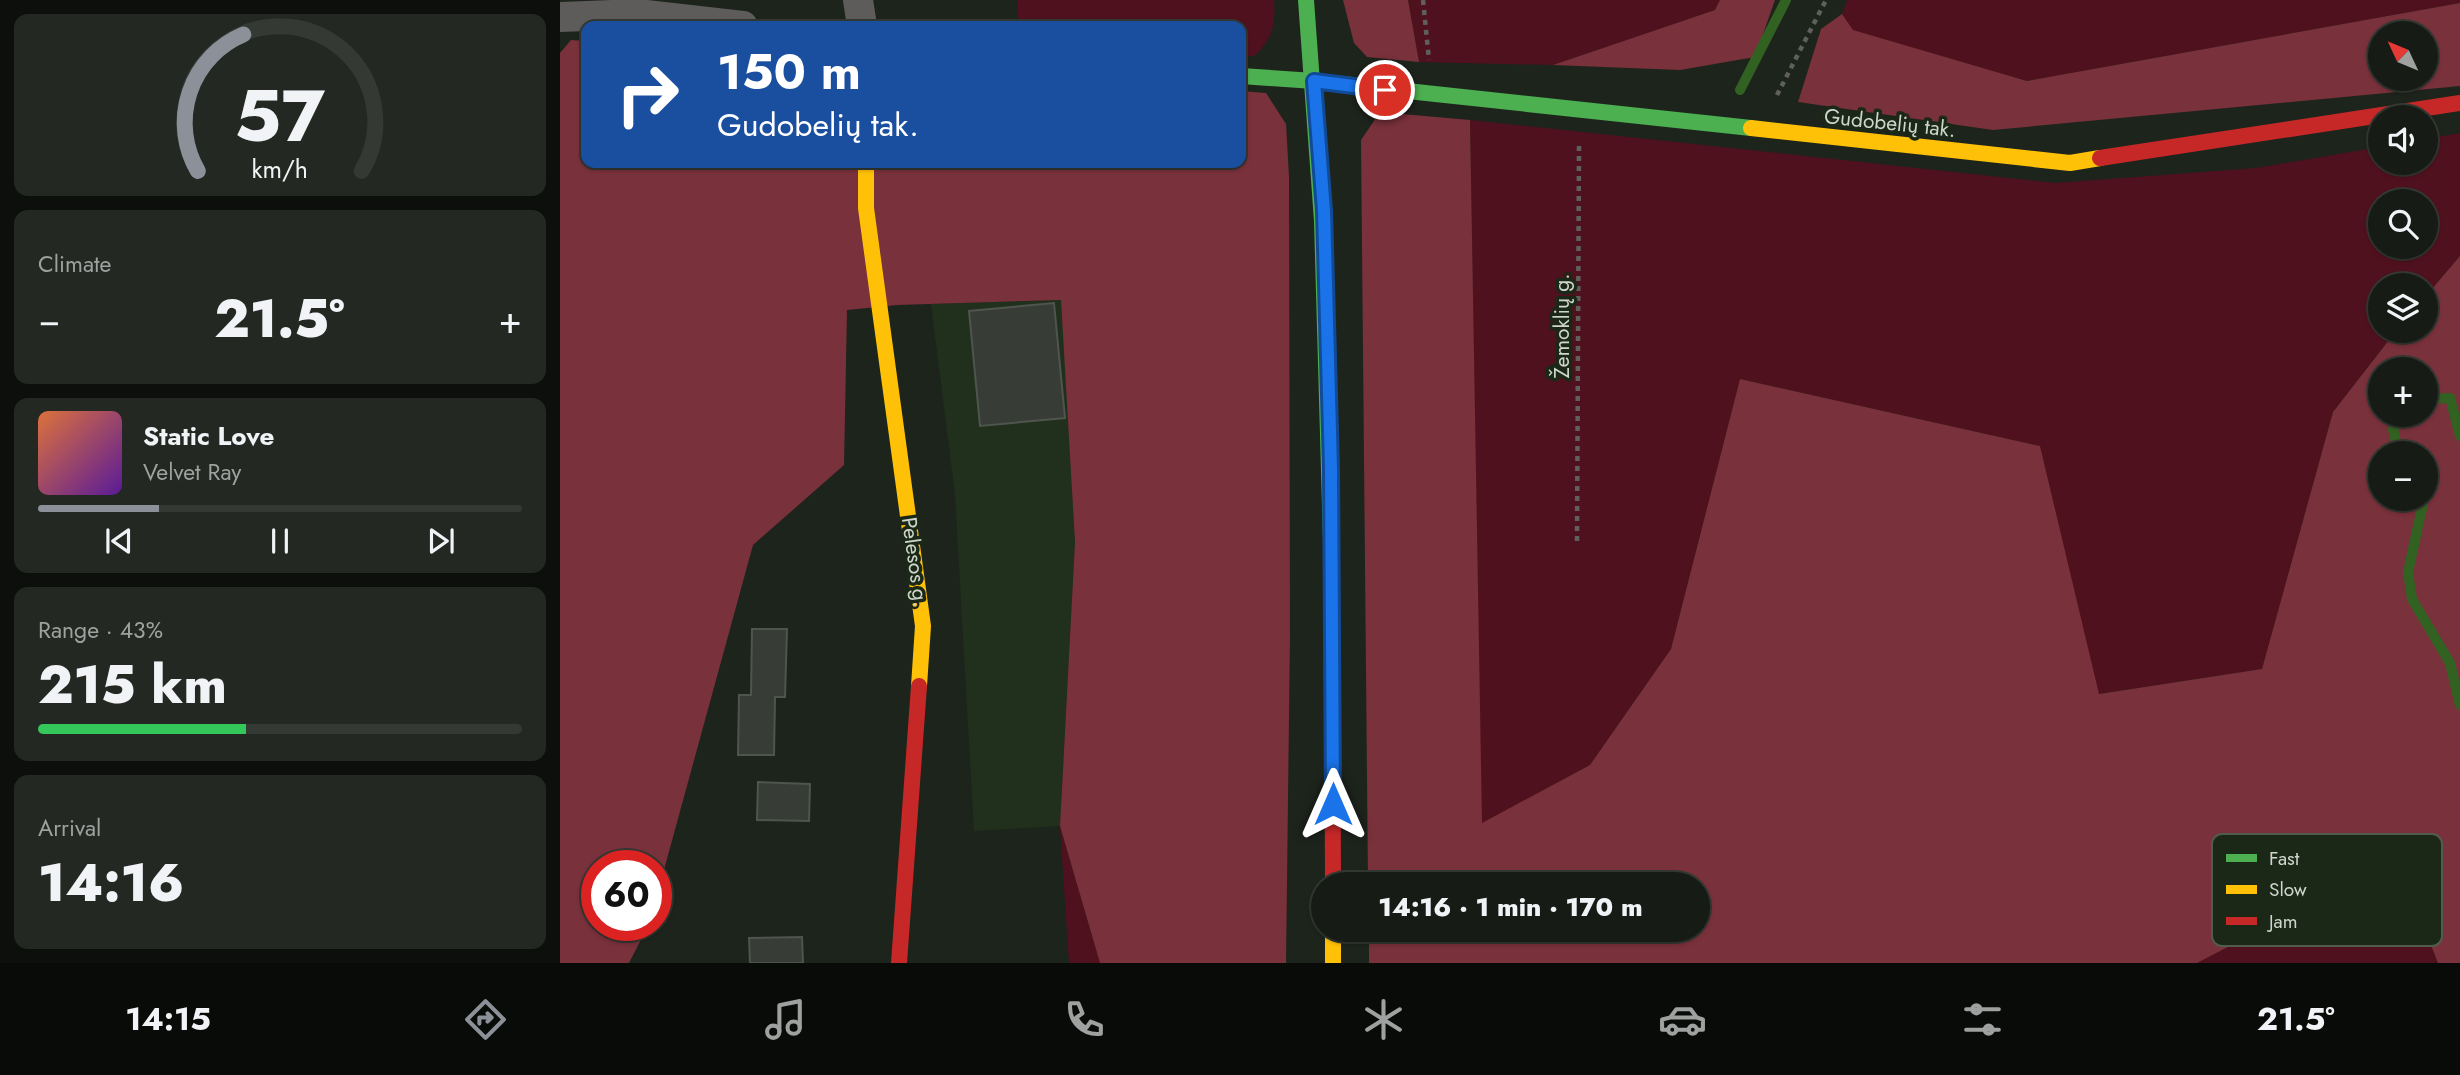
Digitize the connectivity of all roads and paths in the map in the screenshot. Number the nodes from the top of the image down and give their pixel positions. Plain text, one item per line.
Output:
1 (858, 0) edge
2 (1306, 0) edge
3 (1423, 0) edge
4 (1826, 0) edge
5 (560, 17) edge
6 (699, 21) edge
7 (861, 21) edge
8 (1246, 76) edge
9 (1314, 81) junction
10 (1432, 96) junction
11 (2460, 103) edge
12 (1579, 111) junction
13 (1757, 130) junction
14 (866, 168) edge
15 (1577, 541) dead end
16 (1333, 872) edge
17 (1333, 942) edge
18 (899, 963) edge
19 (1333, 963) edge

1 - 7 street
2 - 9 street
3 - 10 path
4 - 13 path
5 - 6 street
8 - 9 street, Gudobelių tak.
9 - 10 street, Gudobelių tak.
9 - 16 street
10 - 12 street, Gudobelių tak.
11 - 13 street, Gudobelių tak.
12 - 13 street, Gudobelių tak.
12 - 15 path, Žemoklių g.
14 - 18 street, Pelesos g.
17 - 19 street

